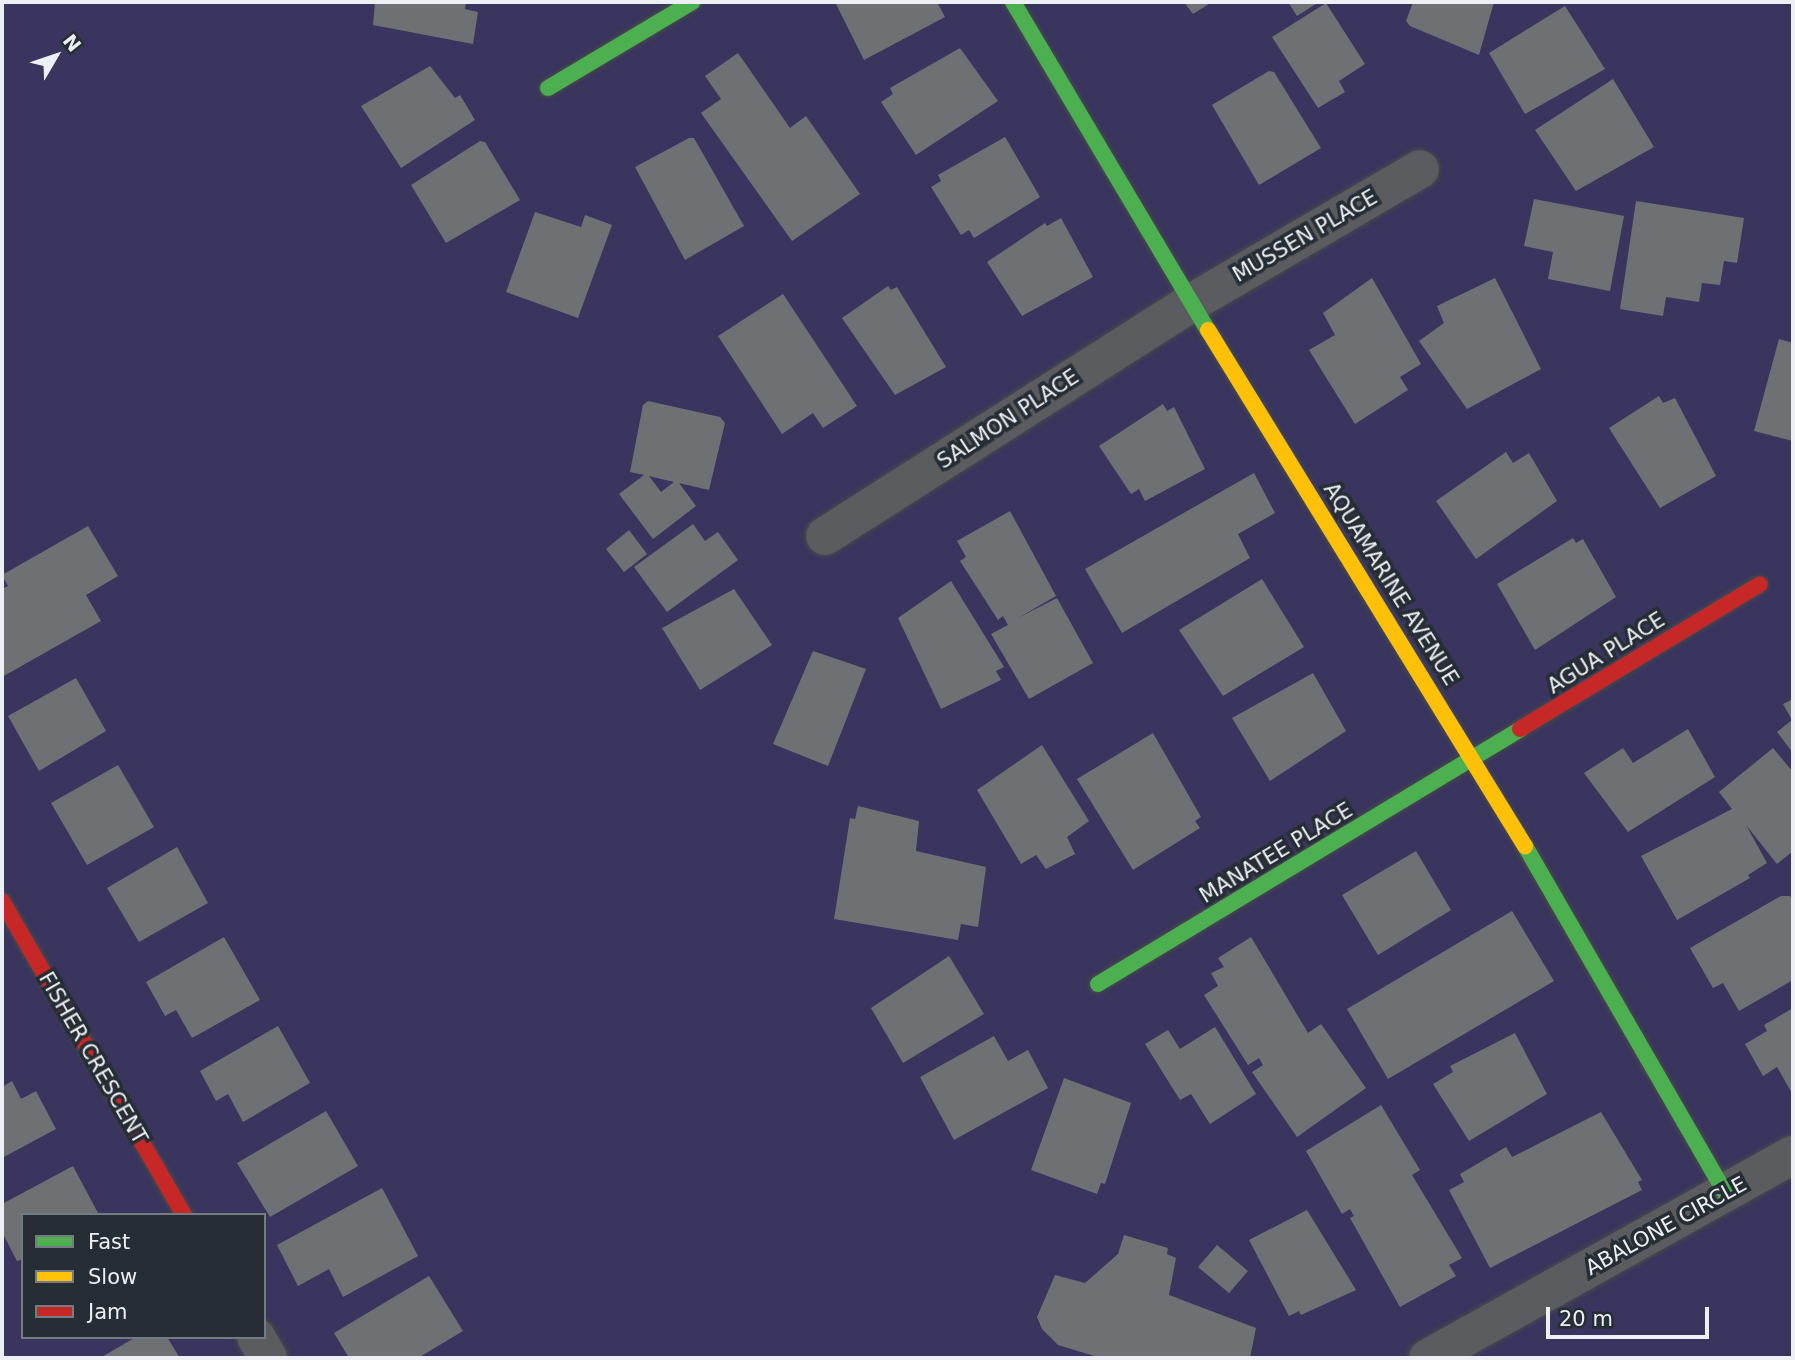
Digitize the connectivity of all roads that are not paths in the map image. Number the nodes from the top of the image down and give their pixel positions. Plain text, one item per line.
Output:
1 (692, 2) edge
2 (1013, 2) edge
3 (548, 88) dead end
4 (1420, 169) dead end
5 (1191, 303) junction
6 (825, 536) dead end
7 (1760, 584) dead end
8 (1475, 759) junction
9 (2, 901) edge
10 (1098, 984) dead end
11 (1793, 1154) edge
12 (1725, 1193) junction
13 (183, 1213) edge
14 (257, 1339) edge
15 (268, 1358) edge
16 (1428, 1358) edge

1 - 3 street
2 - 5 street, AQUAMARINE AVENUE
4 - 5 street, MUSSEN PLACE
5 - 6 street, SALMON PLACE
5 - 8 street, AQUAMARINE AVENUE
7 - 8 street, AGUA PLACE
8 - 10 street, MANATEE PLACE
8 - 12 street, AQUAMARINE AVENUE
9 - 13 street, FISHER CRESCENT
11 - 12 street, ABALONE CIRCLE
12 - 16 street, ABALONE CIRCLE
14 - 15 street

